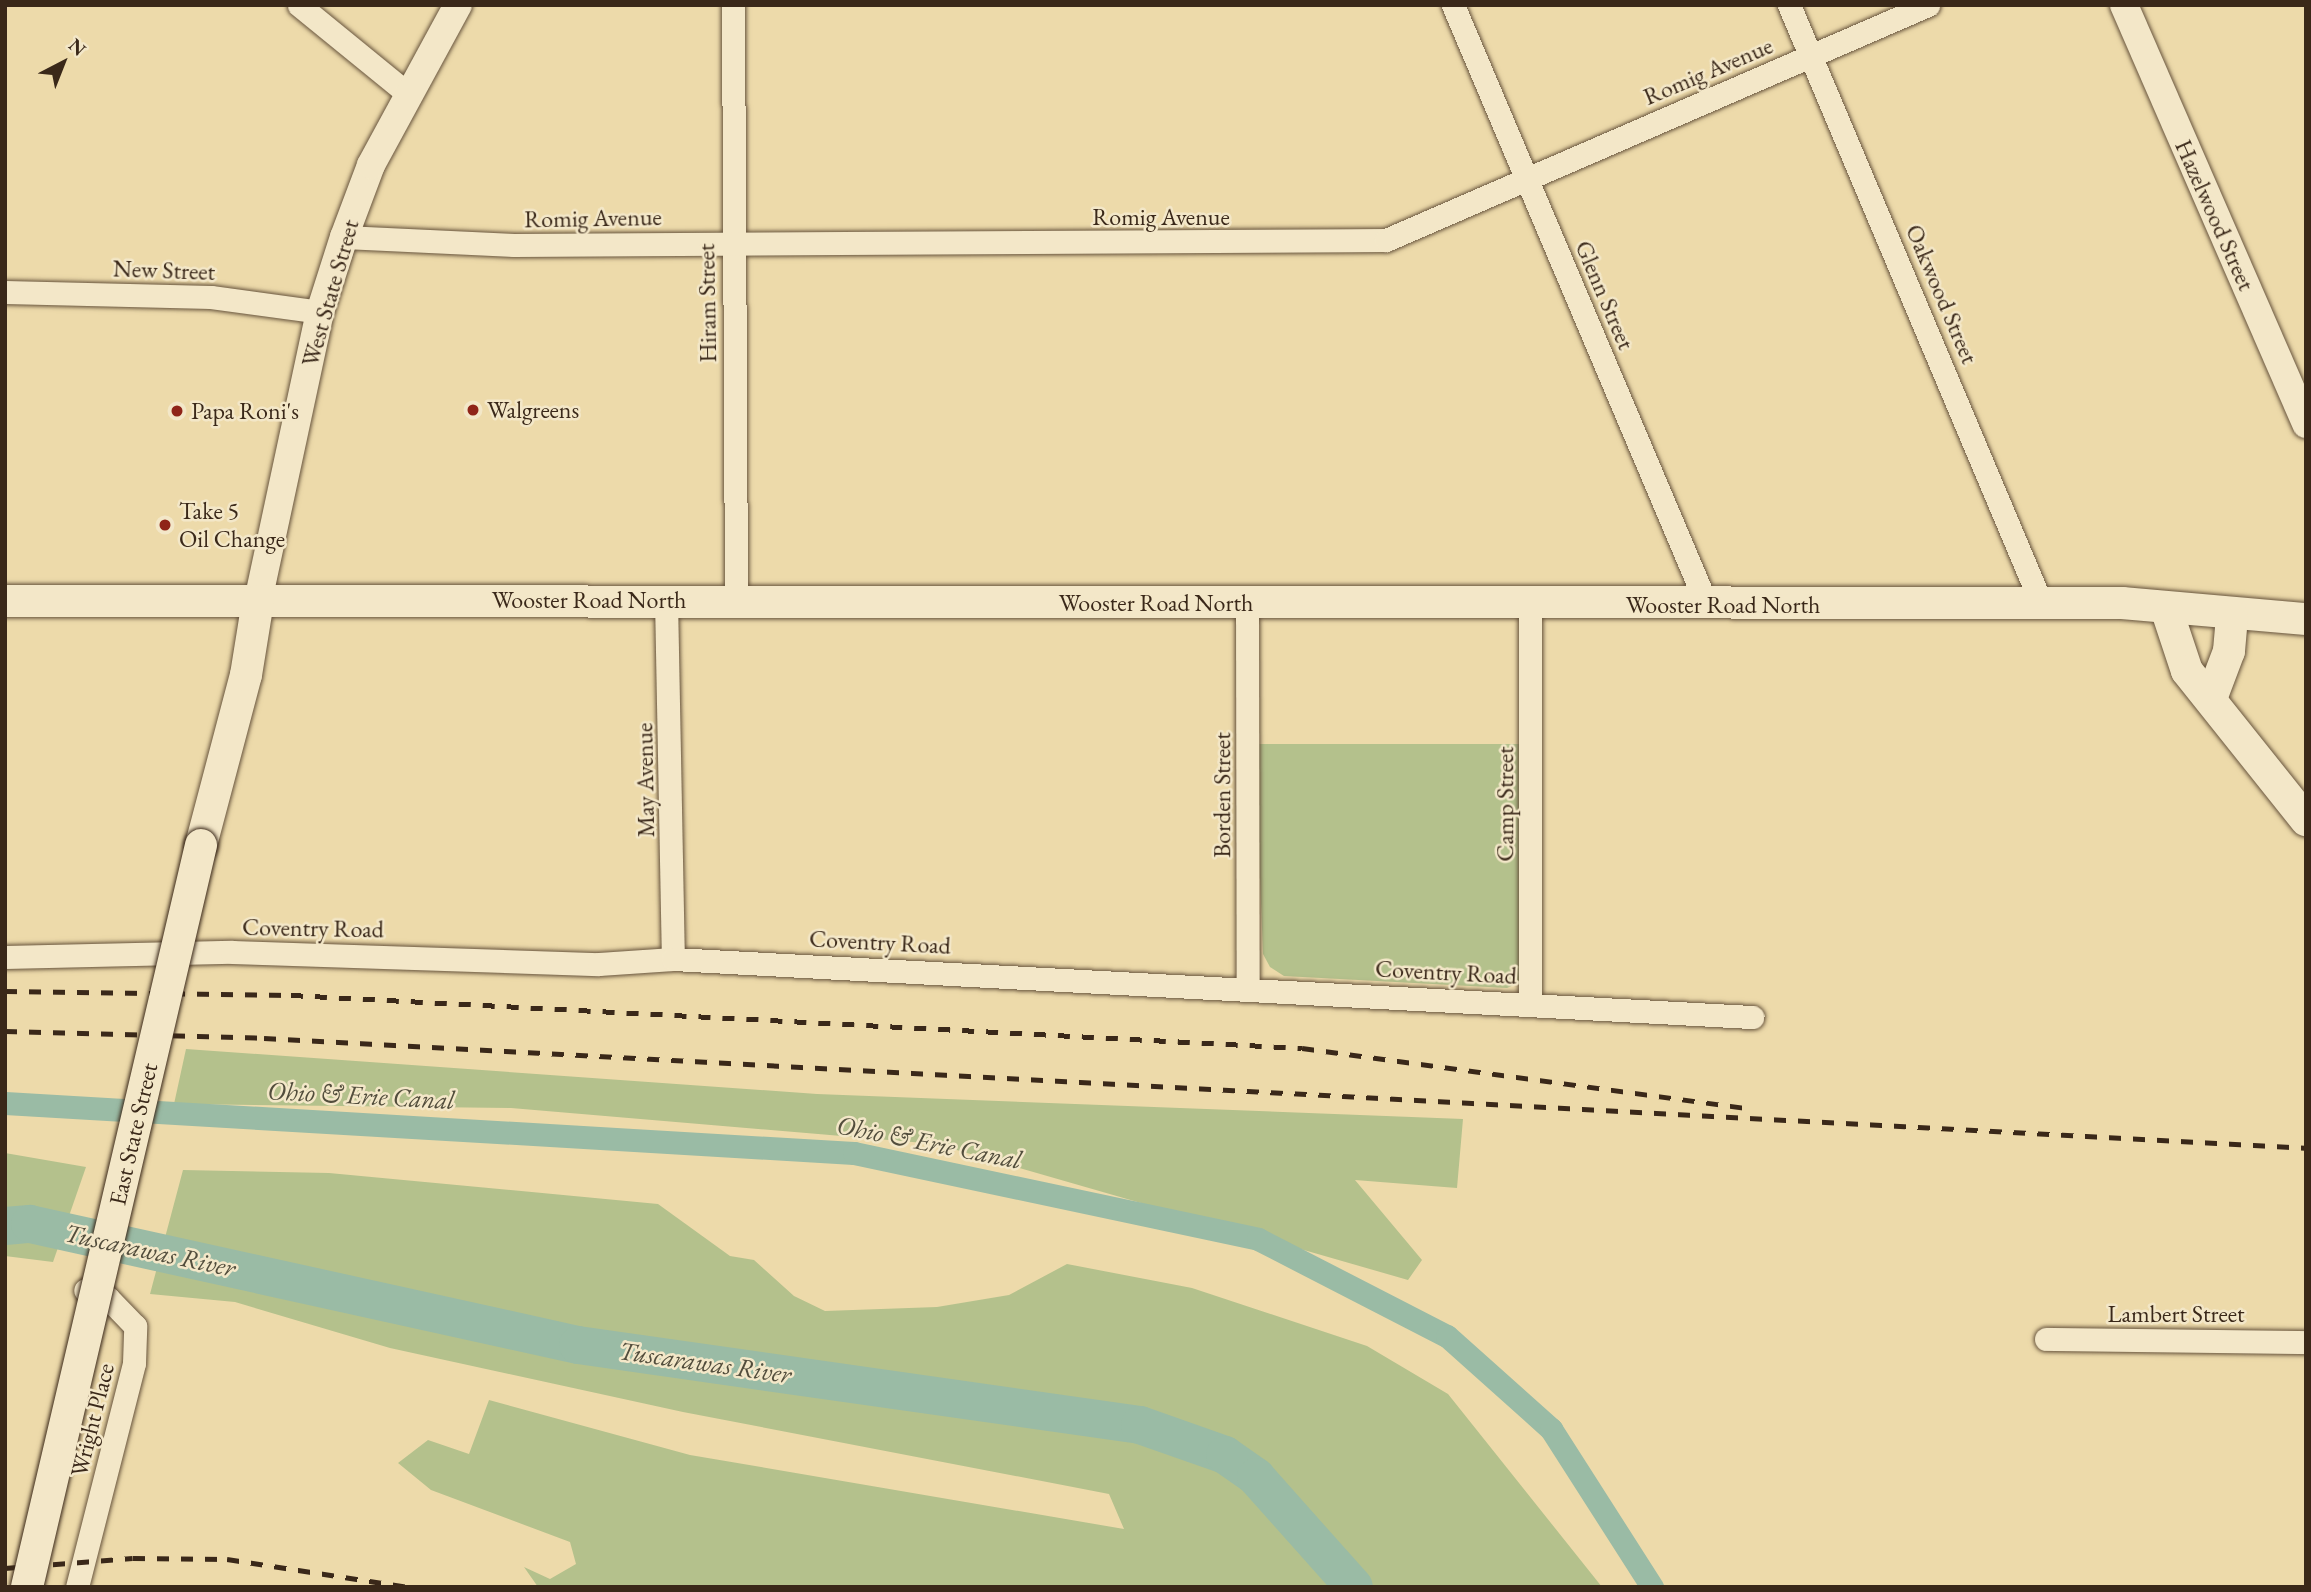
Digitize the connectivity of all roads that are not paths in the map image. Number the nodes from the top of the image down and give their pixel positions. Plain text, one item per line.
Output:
1 (299, 5) edge
2 (458, 5) edge
3 (733, 5) edge
4 (1452, 5) edge
5 (1789, 5) edge
6 (1928, 5) edge
7 (2124, 5) edge
8 (1810, 56) junction
9 (407, 93) junction
10 (1526, 177) junction
11 (344, 237) junction
12 (732, 242) junction
13 (5, 292) edge
14 (320, 312) junction
15 (2300, 391) edge
16 (2306, 424) edge
17 (666, 599) junction
18 (736, 600) junction
19 (5, 601) edge
20 (258, 601) junction
21 (1247, 604) junction
22 (1531, 605) junction
23 (2042, 605) junction
24 (1707, 606) junction
25 (2166, 608) junction
26 (2232, 616) junction
27 (2306, 619) edge
28 (2212, 696) junction
29 (2306, 820) edge
30 (201, 845) joint
31 (5, 957) edge
32 (673, 959) junction
33 (1248, 986) junction
34 (1530, 1003) junction
35 (1752, 1017) dead end
36 (85, 1290) dead end
37 (2046, 1339) dead end
38 (2306, 1342) edge
39 (27, 1587) edge
40 (77, 1587) edge

1 - 9 street
2 - 9 street, West State Street
3 - 12 street, Hiram Street
4 - 10 street, Glenn Street
5 - 8 street, Oakwood Street
6 - 8 street, Romig Avenue
7 - 15 street, Hazelwood Street
8 - 10 street, Romig Avenue
8 - 23 street, Oakwood Street
9 - 11 street, West State Street
10 - 12 street, Romig Avenue
10 - 24 street, Glenn Street
11 - 12 street, Romig Avenue
11 - 14 street, West State Street
12 - 18 street, Hiram Street
13 - 14 street, New Street
14 - 20 street, West State Street
15 - 16 street, Hazelwood Street
17 - 18 main road, Wooster Road North
17 - 20 main road, Wooster Road North
17 - 32 street, May Avenue
18 - 21 main road, Wooster Road North
19 - 20 main road, Wooster Road North
20 - 30 main road, West State Street
21 - 22 main road, Wooster Road North
21 - 33 street, Borden Street
22 - 24 main road, Wooster Road North
22 - 34 street, Camp Street
23 - 24 main road, Wooster Road North
23 - 25 main road, Wooster Road North
25 - 26 main road, Wooster Road North
25 - 28 main road
26 - 27 main road, Wooster Road North
26 - 28 main road
28 - 29 main road
30 - 39 main road, East State Street, bridge
31 - 32 street, Coventry Road
32 - 33 street, Coventry Road
33 - 34 street, Coventry Road
34 - 35 street, Coventry Road
36 - 40 street, Wright Place
37 - 38 street, Lambert Street

